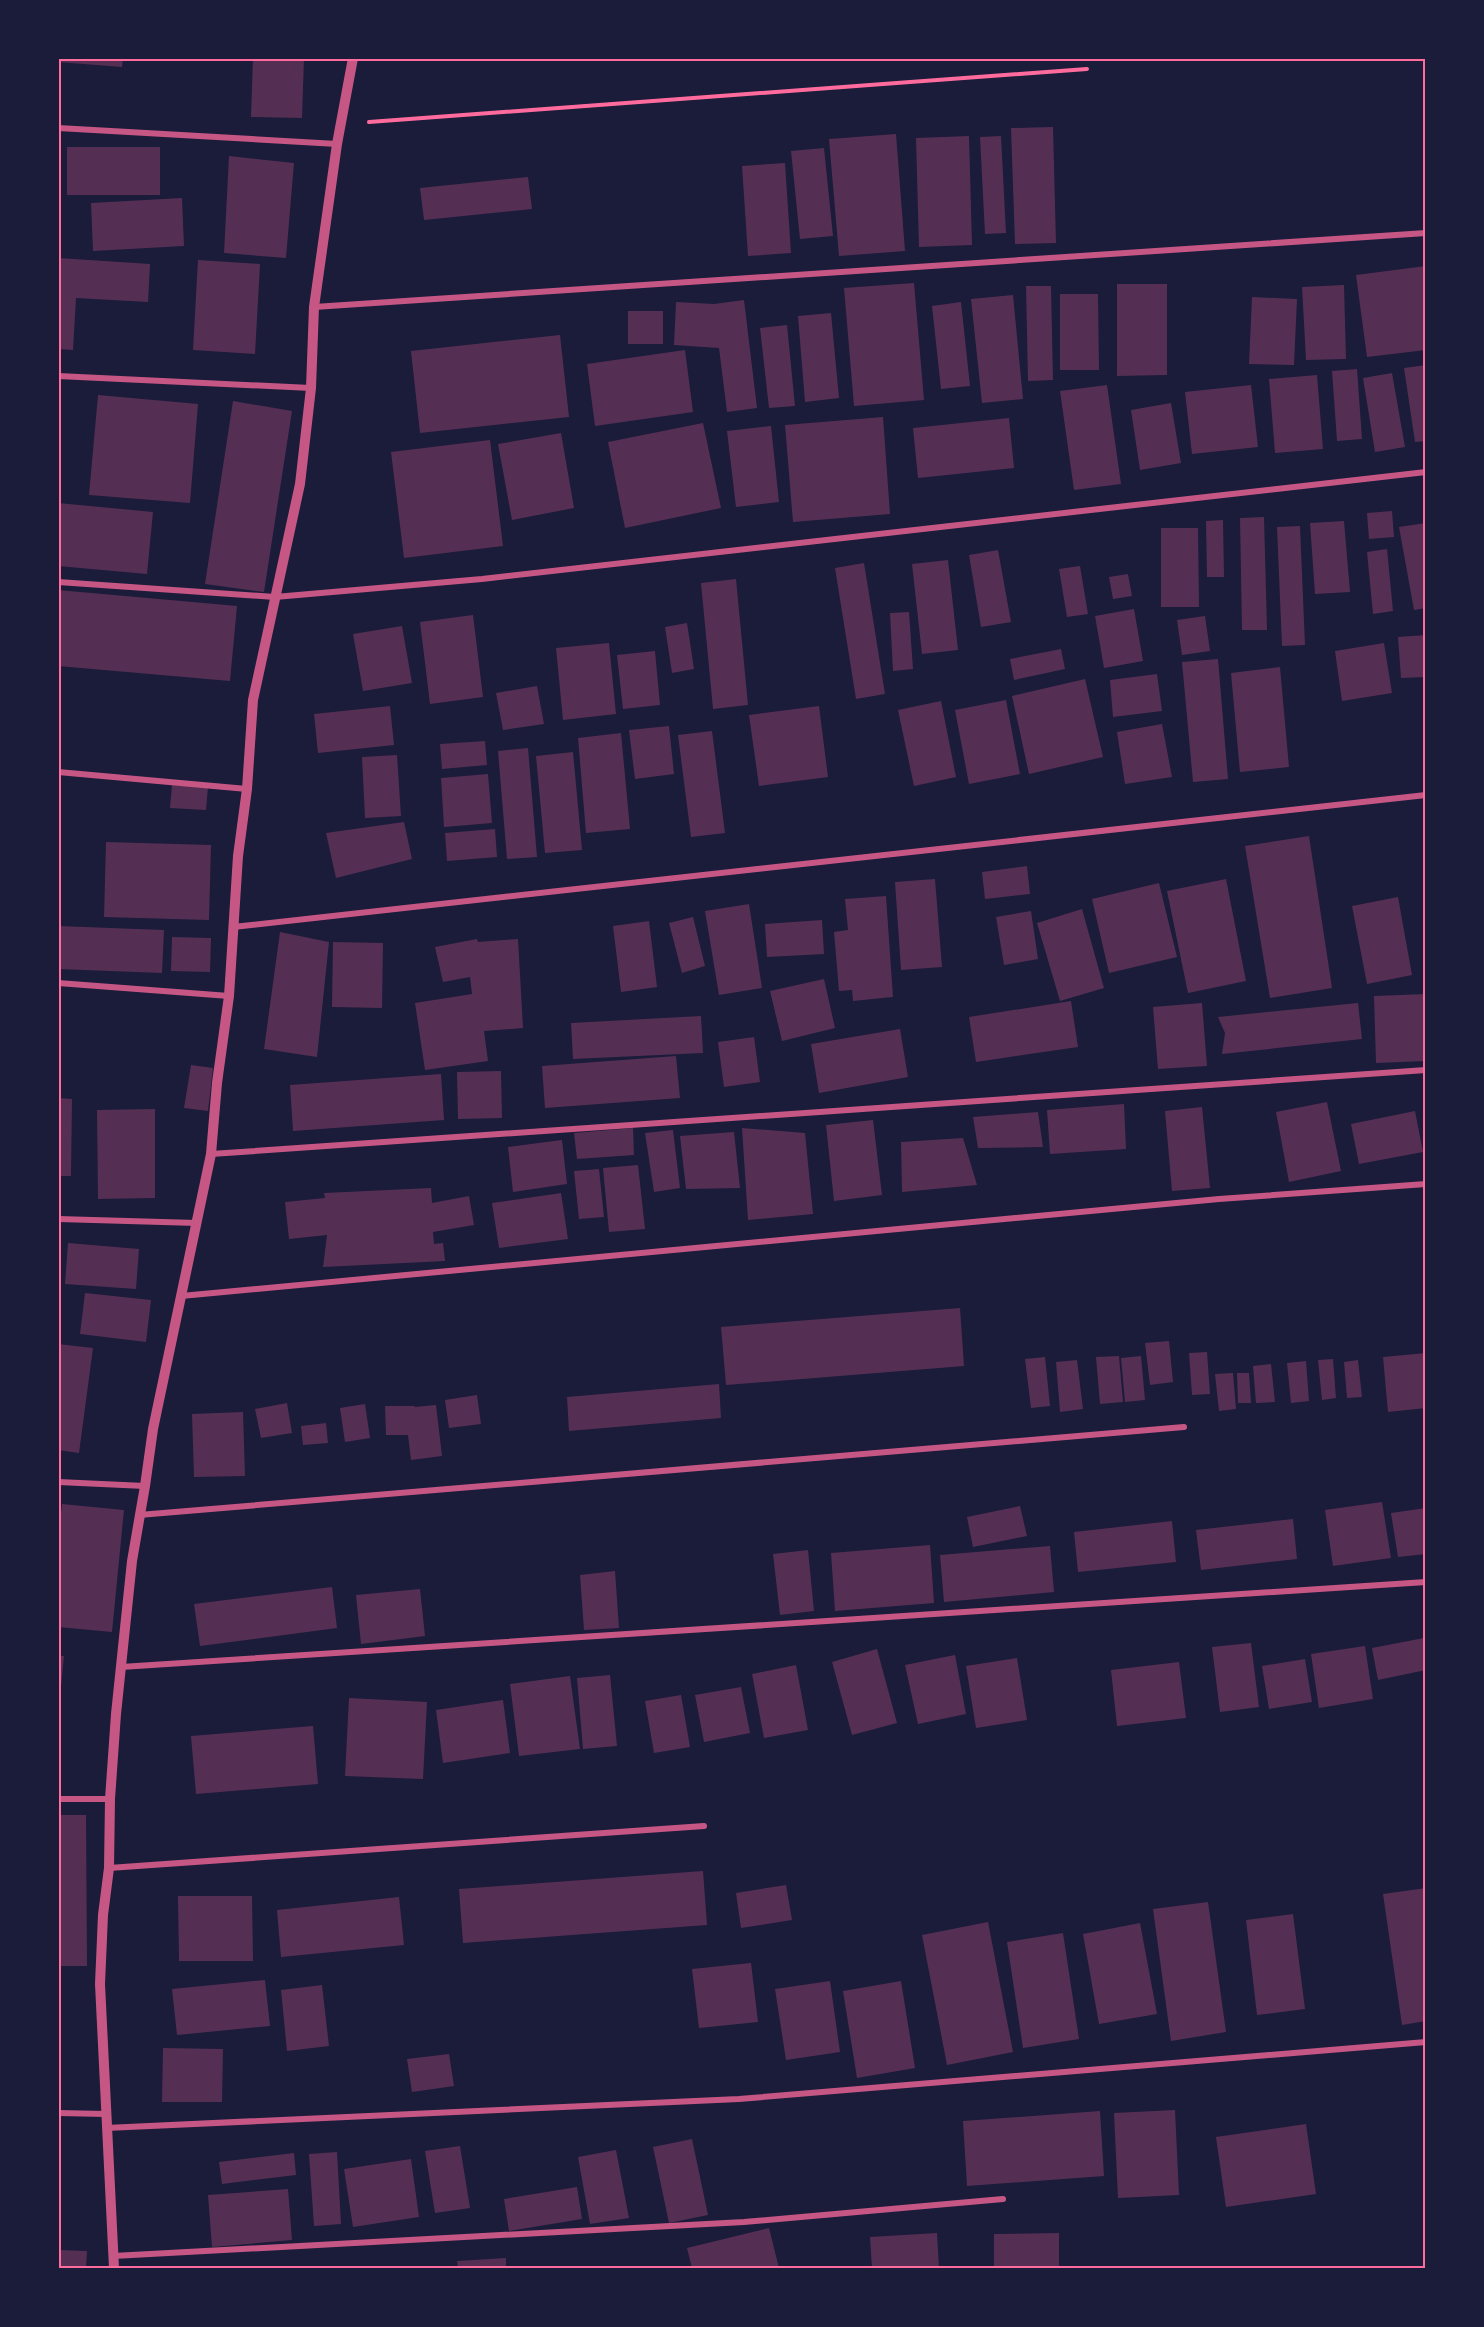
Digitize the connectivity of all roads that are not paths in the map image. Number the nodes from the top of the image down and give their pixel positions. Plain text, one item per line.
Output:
1 (353, 58) edge
2 (58, 128) edge
3 (337, 144) junction
4 (1425, 233) edge
5 (314, 307) junction
6 (58, 376) edge
7 (311, 388) junction
8 (1425, 472) edge
9 (58, 582) edge
10 (274, 597) junction
11 (58, 771) edge
12 (247, 789) junction
13 (1425, 795) edge
14 (233, 927) junction
15 (58, 983) edge
16 (229, 996) junction
17 (1425, 1070) edge
18 (211, 1154) junction
19 (1425, 1184) edge
20 (58, 1219) edge
21 (196, 1223) junction
22 (181, 1296) junction
23 (1185, 1427) dead end
24 (58, 1482) edge
25 (145, 1486) junction
26 (139, 1515) junction
27 (1425, 1582) edge
28 (121, 1667) junction
29 (58, 1799) edge
30 (110, 1799) junction
31 (704, 1826) dead end
32 (109, 1868) junction
33 (1425, 2042) edge
34 (58, 2113) edge
35 (106, 2114) junction
36 (106, 2128) junction
37 (1003, 2199) dead end
38 (113, 2256) junction
39 (114, 2268) edge

1 - 3 street
2 - 3 street
3 - 5 street
4 - 5 street
5 - 7 street
6 - 7 street
7 - 10 street
8 - 10 street
9 - 10 street
10 - 12 street
11 - 12 street
12 - 14 street
13 - 14 street
14 - 16 street
15 - 16 street
16 - 18 street
17 - 18 street
18 - 21 street
19 - 22 street
20 - 21 street
21 - 22 street
22 - 25 street
23 - 26 street
24 - 25 street
25 - 26 street
26 - 28 street
27 - 28 street
28 - 30 street
29 - 30 street
30 - 32 street
31 - 32 street
32 - 35 street
33 - 36 street
34 - 35 street
35 - 36 street
36 - 38 street
37 - 38 street
38 - 39 street

